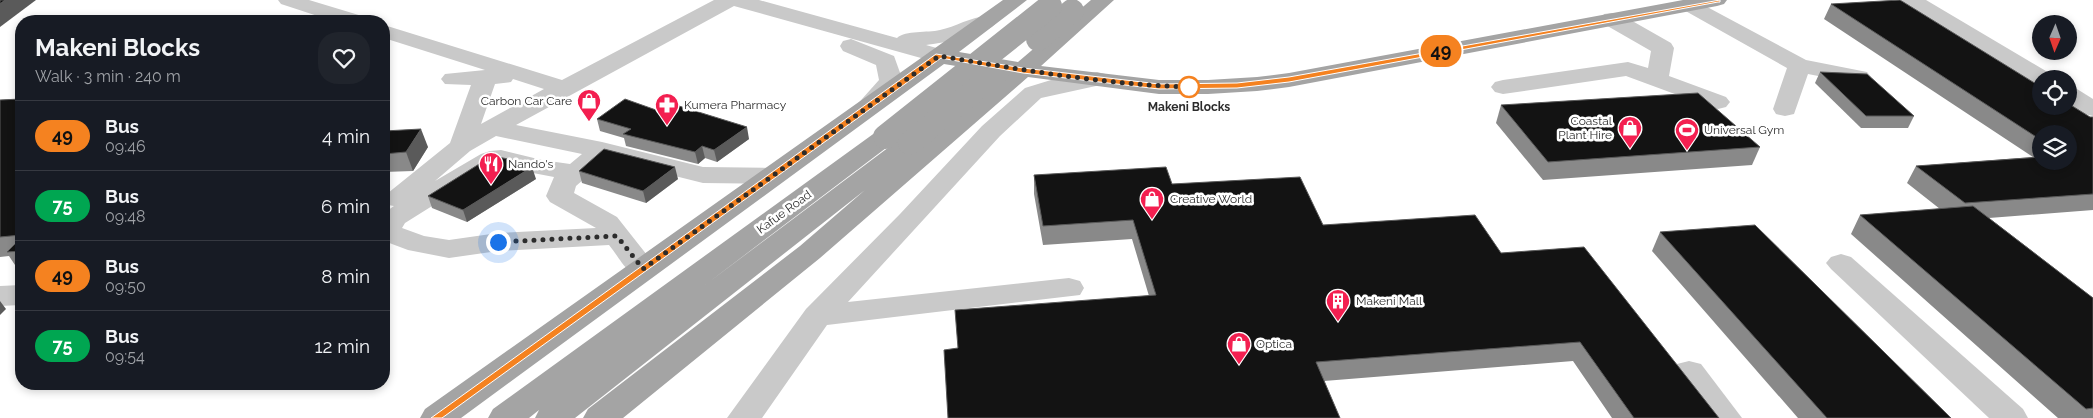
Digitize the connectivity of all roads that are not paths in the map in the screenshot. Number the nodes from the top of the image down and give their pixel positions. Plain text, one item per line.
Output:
1 (288, 0) edge
2 (730, 0) edge
3 (736, 0) edge
4 (1017, 0) edge
5 (1104, 0) edge
6 (1718, 0) edge
7 (1911, 0) edge
8 (1066, 4) edge
9 (1689, 5) junction
10 (335, 15) edge
11 (1612, 19) junction
12 (986, 22) junction
13 (819, 23) junction
14 (390, 33) edge
15 (1061, 37) junction
16 (884, 41) junction
17 (939, 56) junction
18 (1799, 66) junction
19 (485, 70) junction
20 (1023, 70) junction
21 (2032, 72) edge
22 (1859, 77) edge
23 (1097, 79) junction
24 (1657, 79) junction
25 (1503, 87) dead end
26 (564, 88) junction
27 (1001, 88) junction
28 (2077, 99) edge
29 (1718, 102) dead end
30 (1785, 109) dead end
31 (2093, 109) edge
32 (863, 111) junction
33 (492, 128) junction
34 (898, 140) junction
35 (461, 146) junction
36 (602, 150) junction
37 (575, 172) junction
38 (773, 176) junction
39 (390, 206) edge
40 (390, 225) edge
41 (390, 234) edge
42 (617, 236) junction
43 (1841, 263) dead end
44 (643, 269) junction
45 (1069, 288) dead end
46 (15, 295) edge
47 (0, 296) edge
48 (817, 316) junction
49 (1688, 372) dead end
50 (437, 418) edge
51 (505, 418) edge
52 (552, 418) edge
53 (600, 418) edge
54 (744, 418) edge
55 (1725, 418) edge
56 (2012, 418) edge

1 - 10 lane
2 - 26 lane
3 - 13 lane
4 - 12 main road
5 - 15 main road
6 - 9 main road
7 - 21 lane
8 - 34 main road, Kafue Road, bridge
9 - 11 main road
9 - 18 lane
11 - 23 main road
11 - 24 lane
12 - 16 lane
12 - 17 main road
13 - 16 lane
13 - 32 lane
14 - 19 lane
15 - 20 main road
15 - 23 main road
16 - 17 lane
17 - 20 main road
17 - 32 main road
18 - 22 lane
18 - 30 lane
19 - 26 lane
19 - 35 lane
20 - 23 main road
20 - 27 main road
23 - 27 main road
23 - 48 lane
24 - 25 lane
24 - 29 lane
26 - 33 lane
27 - 53 main road
28 - 31 lane
32 - 38 main road
33 - 35 lane
33 - 36 lane
34 - 51 main road, Kafue Road
34 - 52 main road, Kafue Road
35 - 39 lane
36 - 37 lane
36 - 38 lane
37 - 40 lane
37 - 42 lane
38 - 44 main road
41 - 42 lane
42 - 44 lane
43 - 56 lane
44 - 50 main road
45 - 48 lane
46 - 47 lane
48 - 54 lane
49 - 55 lane

